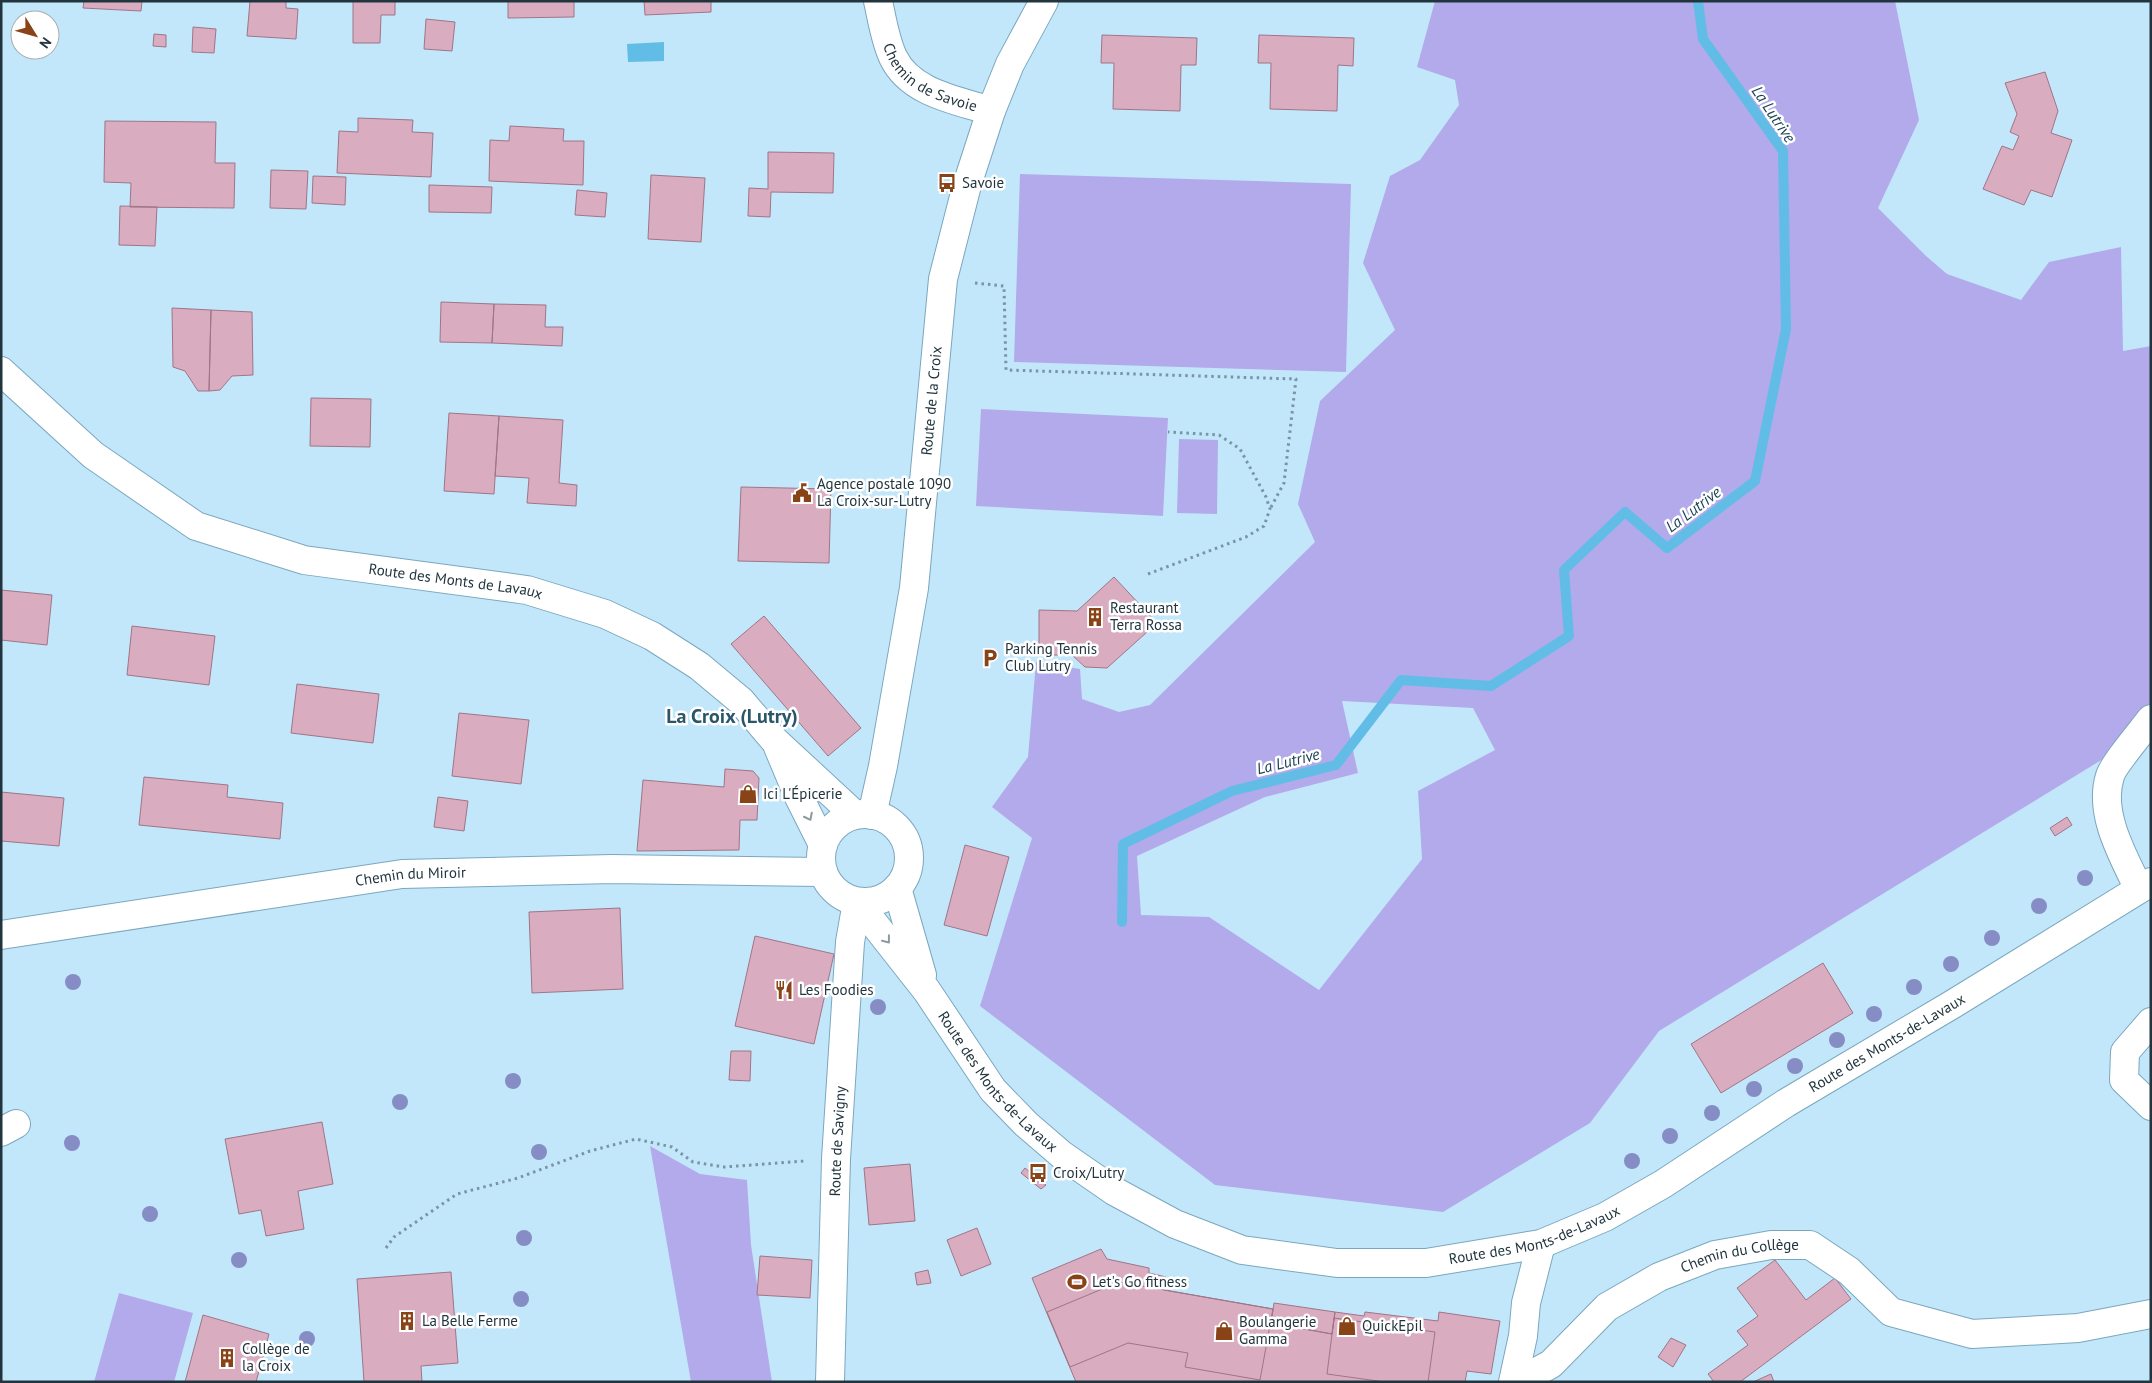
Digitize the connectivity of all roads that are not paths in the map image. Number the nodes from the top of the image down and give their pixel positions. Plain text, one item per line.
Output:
1 (878, 1) edge
2 (1044, 1) edge
3 (991, 111) junction
4 (1, 371) edge
5 (2151, 719) edge
6 (775, 741) junction
7 (863, 815) junction
8 (823, 844) junction
9 (822, 872) junction
10 (2145, 885) edge
11 (897, 888) junction
12 (857, 902) junction
13 (1, 935) edge
14 (927, 991) junction
15 (2151, 1022) edge
16 (2151, 1106) edge
17 (1541, 1244) junction
18 (2151, 1314) edge
19 (830, 1382) edge
20 (1513, 1382) edge
21 (1518, 1382) edge

1 - 3 street, Chemin de Savoie
2 - 3 street, Route de la Croix
3 - 7 street, Route de la Croix
4 - 6 street, Route des Monts de Lavaux
5 - 10 street
6 - 7 street, Route des Monts de Lavaux
6 -> 8 street, Route des Monts de Lavaux
7 - 8 street
7 - 11 street
8 - 9 street
9 - 12 street
9 - 13 street, Chemin du Miroir
10 - 17 street, Route des Monts-de-Lavaux
11 - 12 street
11 - 14 street, Route des Monts-de-Lavaux
12 -> 14 street, Route des Monts-de-Lavaux
12 - 19 street, Route de Savigny
14 - 17 street, Route des Monts-de-Lavaux
15 - 16 street
17 - 20 street
18 - 21 street, Chemin du Collège

